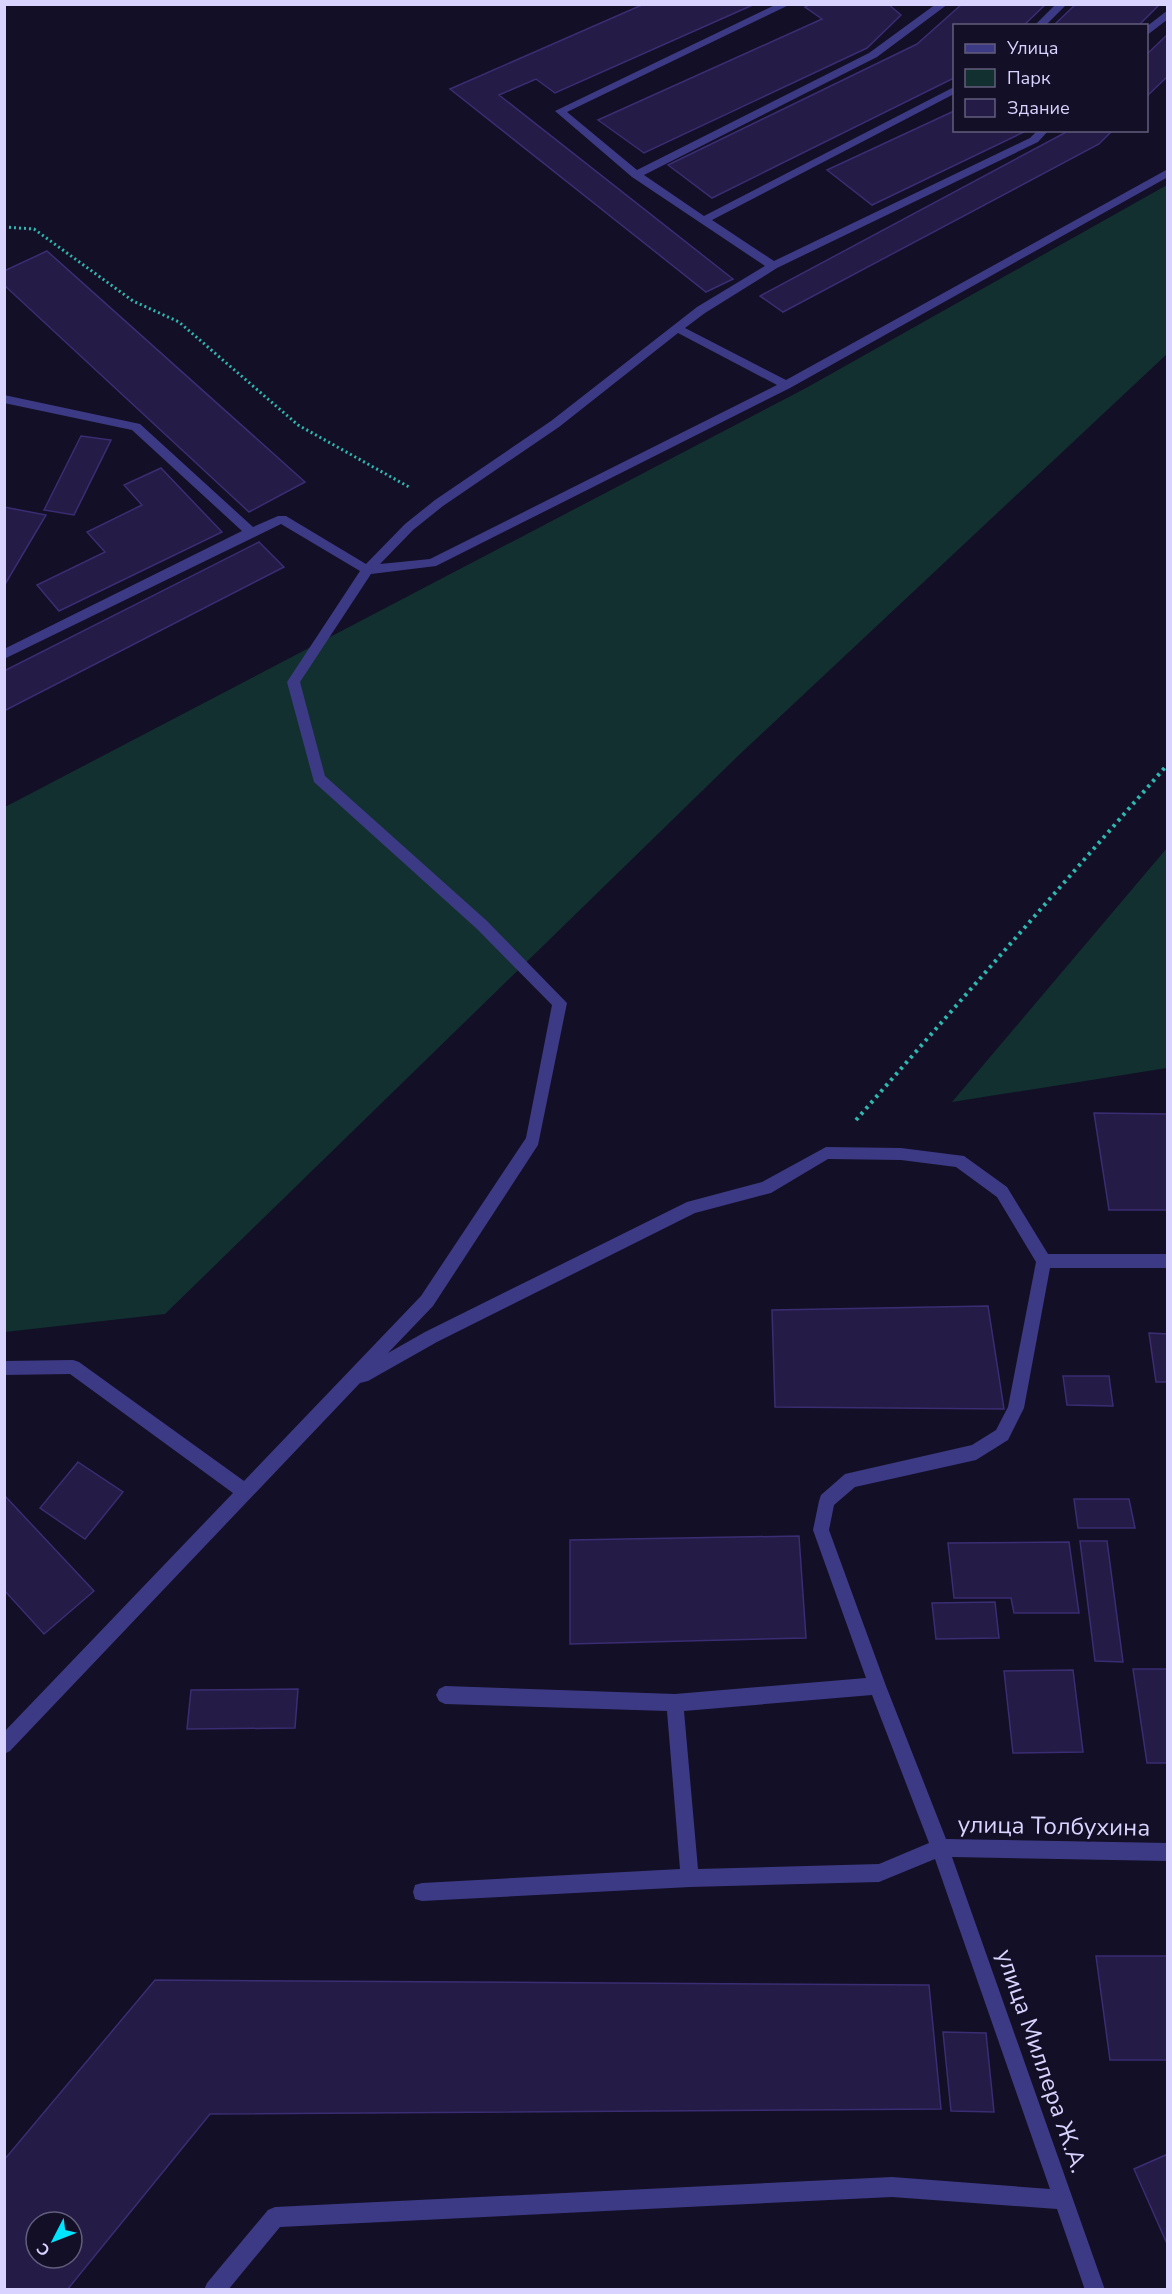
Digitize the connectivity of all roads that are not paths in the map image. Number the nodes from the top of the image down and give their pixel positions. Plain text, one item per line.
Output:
1 (786, 4) edge
2 (943, 4) edge
3 (1062, 4) edge
4 (1167, 14) edge
5 (1041, 24) edge
6 (1148, 31) edge
7 (953, 91) edge
8 (1042, 132) edge
9 (1167, 172) edge
10 (636, 175) junction
11 (704, 220) junction
12 (773, 266) junction
13 (677, 328) junction
14 (786, 385) junction
15 (4, 399) edge
16 (251, 532) junction
17 (367, 570) junction
18 (4, 655) edge
19 (1044, 1261) junction
20 (1167, 1261) edge
21 (4, 1368) edge
22 (349, 1384) junction
23 (245, 1492) junction
24 (877, 1686) junction
25 (445, 1695) dead end
26 (675, 1703) junction
27 (4, 1746) edge
28 (940, 1848) junction
29 (1167, 1852) edge
30 (690, 1878) junction
31 (422, 1892) dead end
32 (1064, 2200) junction
33 (214, 2289) edge
34 (1095, 2289) edge

1 - 10 street
2 - 10 street
3 - 5 street
4 - 6 street
7 - 11 street
8 - 12 street
9 - 14 street
10 - 11 street
11 - 12 street
12 - 13 street
13 - 14 street
13 - 17 street
14 - 17 street
15 - 16 street
16 - 17 street
16 - 18 street
17 - 22 street
19 - 20 street
19 - 22 street
19 - 24 street, улица Миллера Ж.А.
21 - 23 street
22 - 23 street
23 - 27 street
24 - 26 street
24 - 28 street, улица Миллера Ж.А.
25 - 26 street
26 - 30 street
28 - 29 street, улица Толбухина
28 - 30 street
28 - 32 street, улица Миллера Ж.А.
30 - 31 street
32 - 33 street
32 - 34 street, улица Миллера Ж.А.

